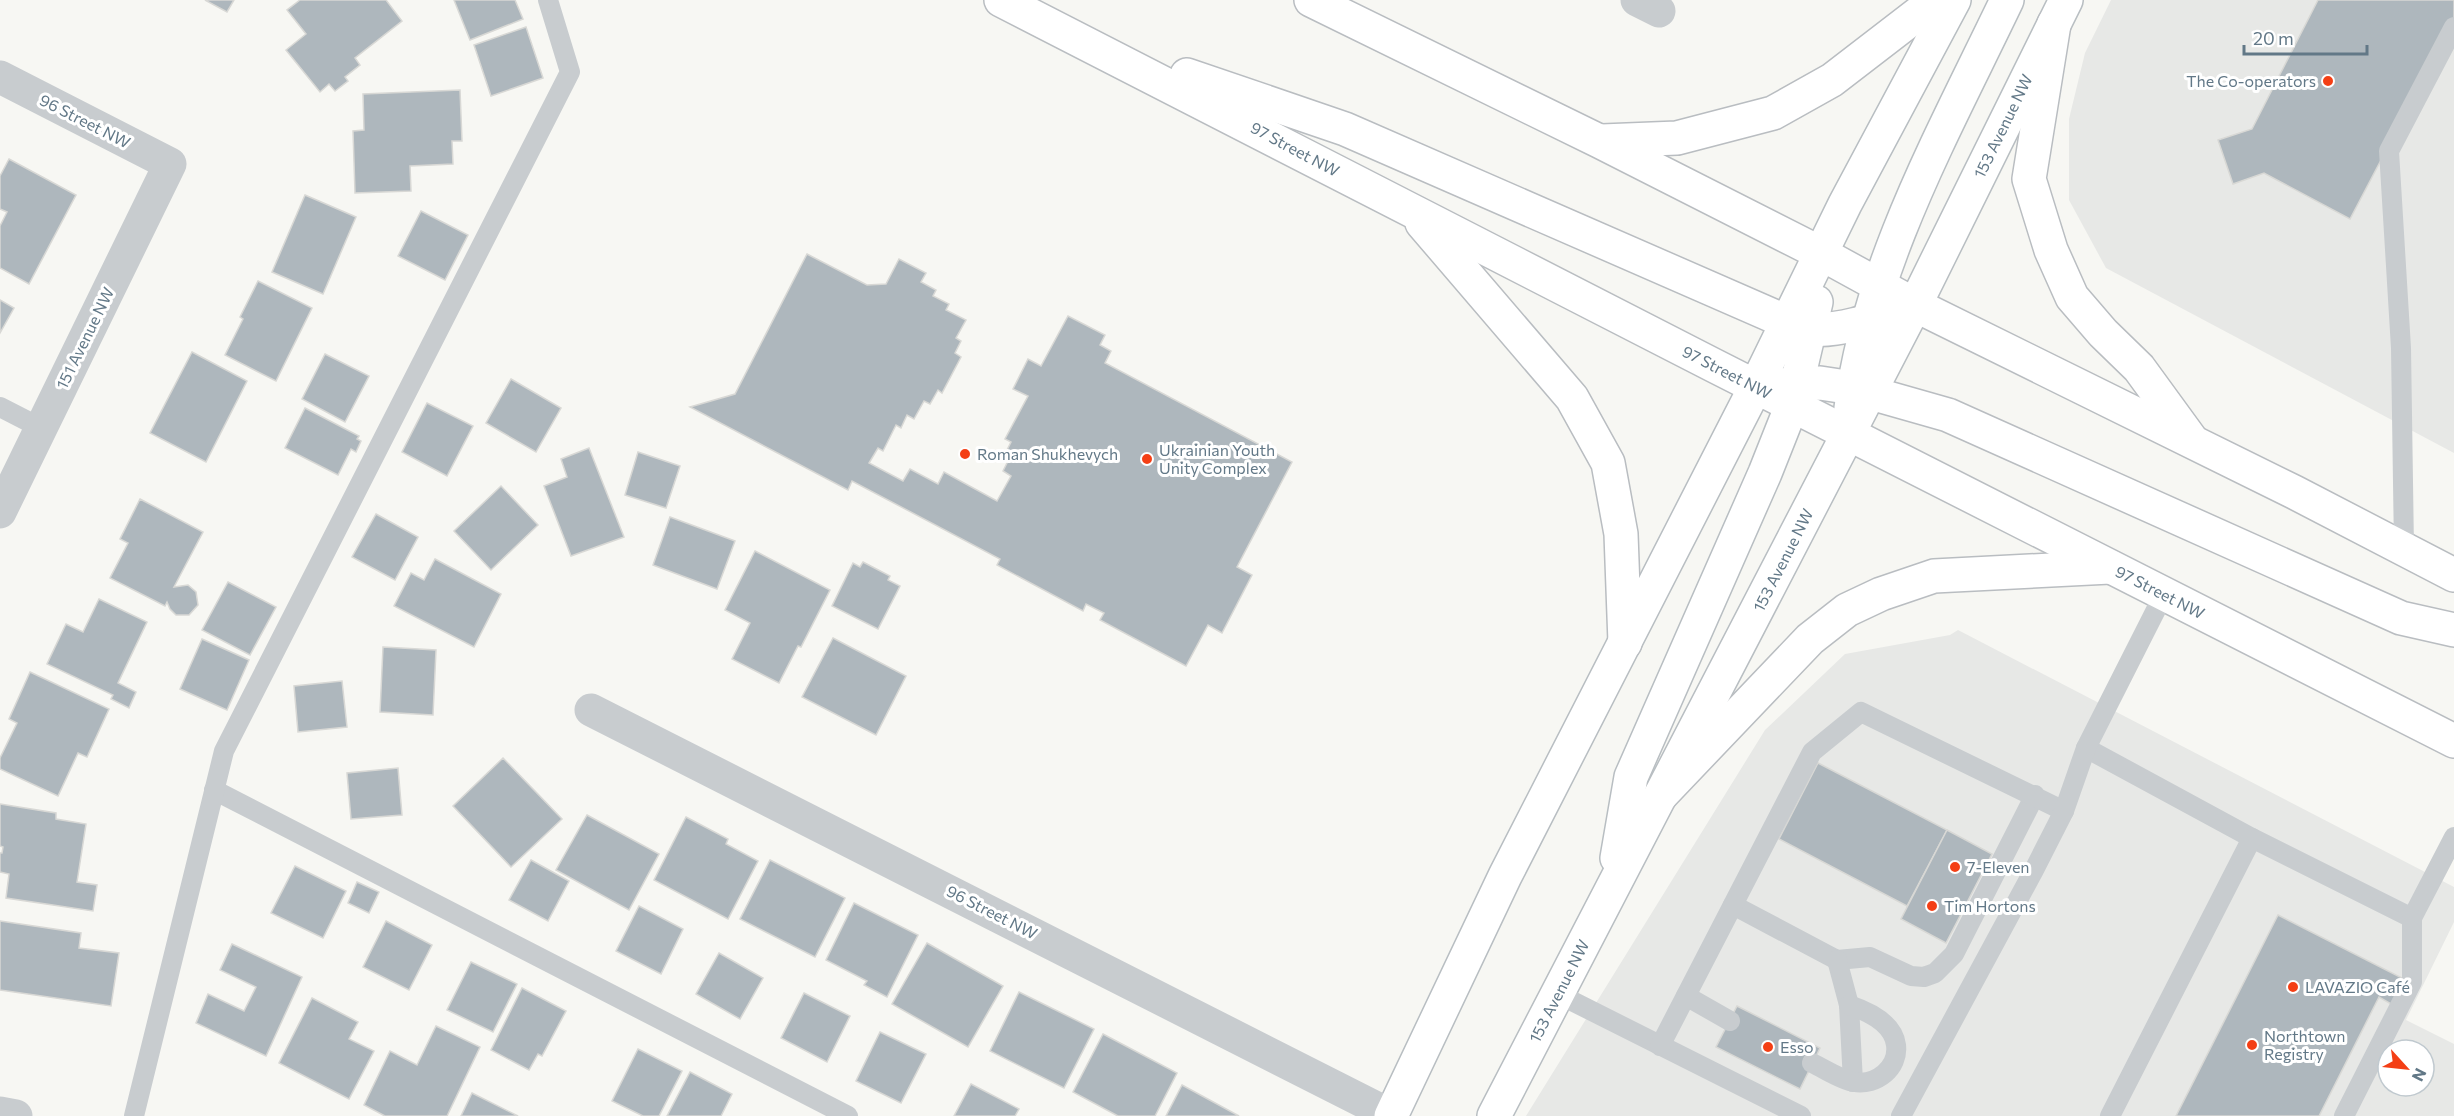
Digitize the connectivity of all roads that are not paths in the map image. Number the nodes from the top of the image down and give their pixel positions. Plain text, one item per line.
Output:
1 (548, 0) edge
2 (1001, 0) edge
3 (1311, 0) edge
4 (1936, 0) edge
5 (1954, 0) edge
6 (2007, 0) edge
7 (2060, 12) edge
8 (2454, 27) edge
9 (1072, 36) junction
10 (0, 77) edge
11 (1599, 141) junction
12 (170, 164) joint
13 (1411, 210) junction
14 (1820, 253) junction
15 (1879, 285) junction
16 (1915, 305) junction
17 (1867, 321) junction
18 (1798, 325) junction
19 (1756, 386) junction
20 (1862, 390) junction
21 (1795, 394) junction
22 (0, 407) edge
23 (41, 429) junction
24 (1848, 434) junction
25 (2193, 441) junction
26 (0, 512) edge
27 (2404, 549) junction
28 (2111, 567) junction
29 (2454, 575) edge
30 (2164, 594) junction
31 (2454, 630) edge
32 (1625, 643) junction
33 (591, 710) dead end
34 (2454, 741) edge
35 (2086, 748) junction
36 (214, 790) junction
37 (1661, 795) junction
38 (2035, 795) junction
39 (2064, 810) junction
40 (2454, 837) edge
41 (2252, 838) junction
42 (1612, 888) junction
43 (1733, 905) junction
44 (2412, 918) junction
45 (1837, 960) junction
46 (1558, 994) junction
47 (1686, 996) junction
48 (1849, 1005) junction
49 (1730, 1021) dead end
50 (1660, 1046) junction
51 (1812, 1063) dead end
52 (1853, 1082) junction
53 (0, 1113) edge
54 (16, 1116) edge
55 (134, 1116) edge
56 (848, 1116) edge
57 (1391, 1116) edge
58 (1494, 1116) edge
59 (1801, 1116) edge
60 (1901, 1116) edge
61 (2110, 1116) edge
62 (2344, 1116) edge

1 - 36 lane
2 - 9 main road, 97 Street NW
3 - 11 main road
4 - 11 main road
5 - 14 main road
6 - 15 main road
7 - 16 main road, 153 Avenue NW
7 - 25 main road
8 - 27 lane
9 - 13 main road, 97 Street NW
9 - 18 main road
10 - 12 street, 96 Street NW
11 - 14 main road
12 - 23 street, 151 Avenue NW
13 - 19 main road, 97 Street NW
13 - 32 main road
14 - 15 main road
14 - 18 main road
15 - 16 main road
15 - 17 main road
16 - 17 main road
16 - 20 main road, 153 Avenue NW
16 - 25 main road
17 - 18 main road
17 - 20 main road
18 - 19 main road
18 - 21 main road
19 - 21 main road, 97 Street NW
19 - 32 main road
20 - 21 main road
20 - 24 main road, 153 Avenue NW
20 - 31 main road
21 - 24 main road, 97 Street NW
21 - 42 main road
22 - 23 lane
23 - 26 street, 151 Avenue NW
24 - 28 main road, 97 Street NW
24 - 37 main road, 153 Avenue NW
25 - 27 main road
27 - 29 main road
28 - 30 main road, 97 Street NW
28 - 37 main road
30 - 34 main road, 97 Street NW
30 - 35 lane
32 - 57 main road
33 - 57 street, 96 Street NW
35 - 39 lane
35 - 41 lane
36 - 55 lane
36 - 56 lane
37 - 42 main road, 153 Avenue NW
38 - 39 lane
38 - 43 lane
38 - 45 lane
39 - 60 lane
40 - 44 lane
41 - 44 lane
41 - 61 lane
42 - 46 main road, 153 Avenue NW
43 - 45 lane
43 - 47 lane
44 - 62 lane
45 - 48 lane
46 - 50 lane
46 - 58 main road, 153 Avenue NW
47 - 49 lane
47 - 50 lane
48 - 52 lane
48 - 52 lane
50 - 59 lane
51 - 52 lane
53 - 54 street

